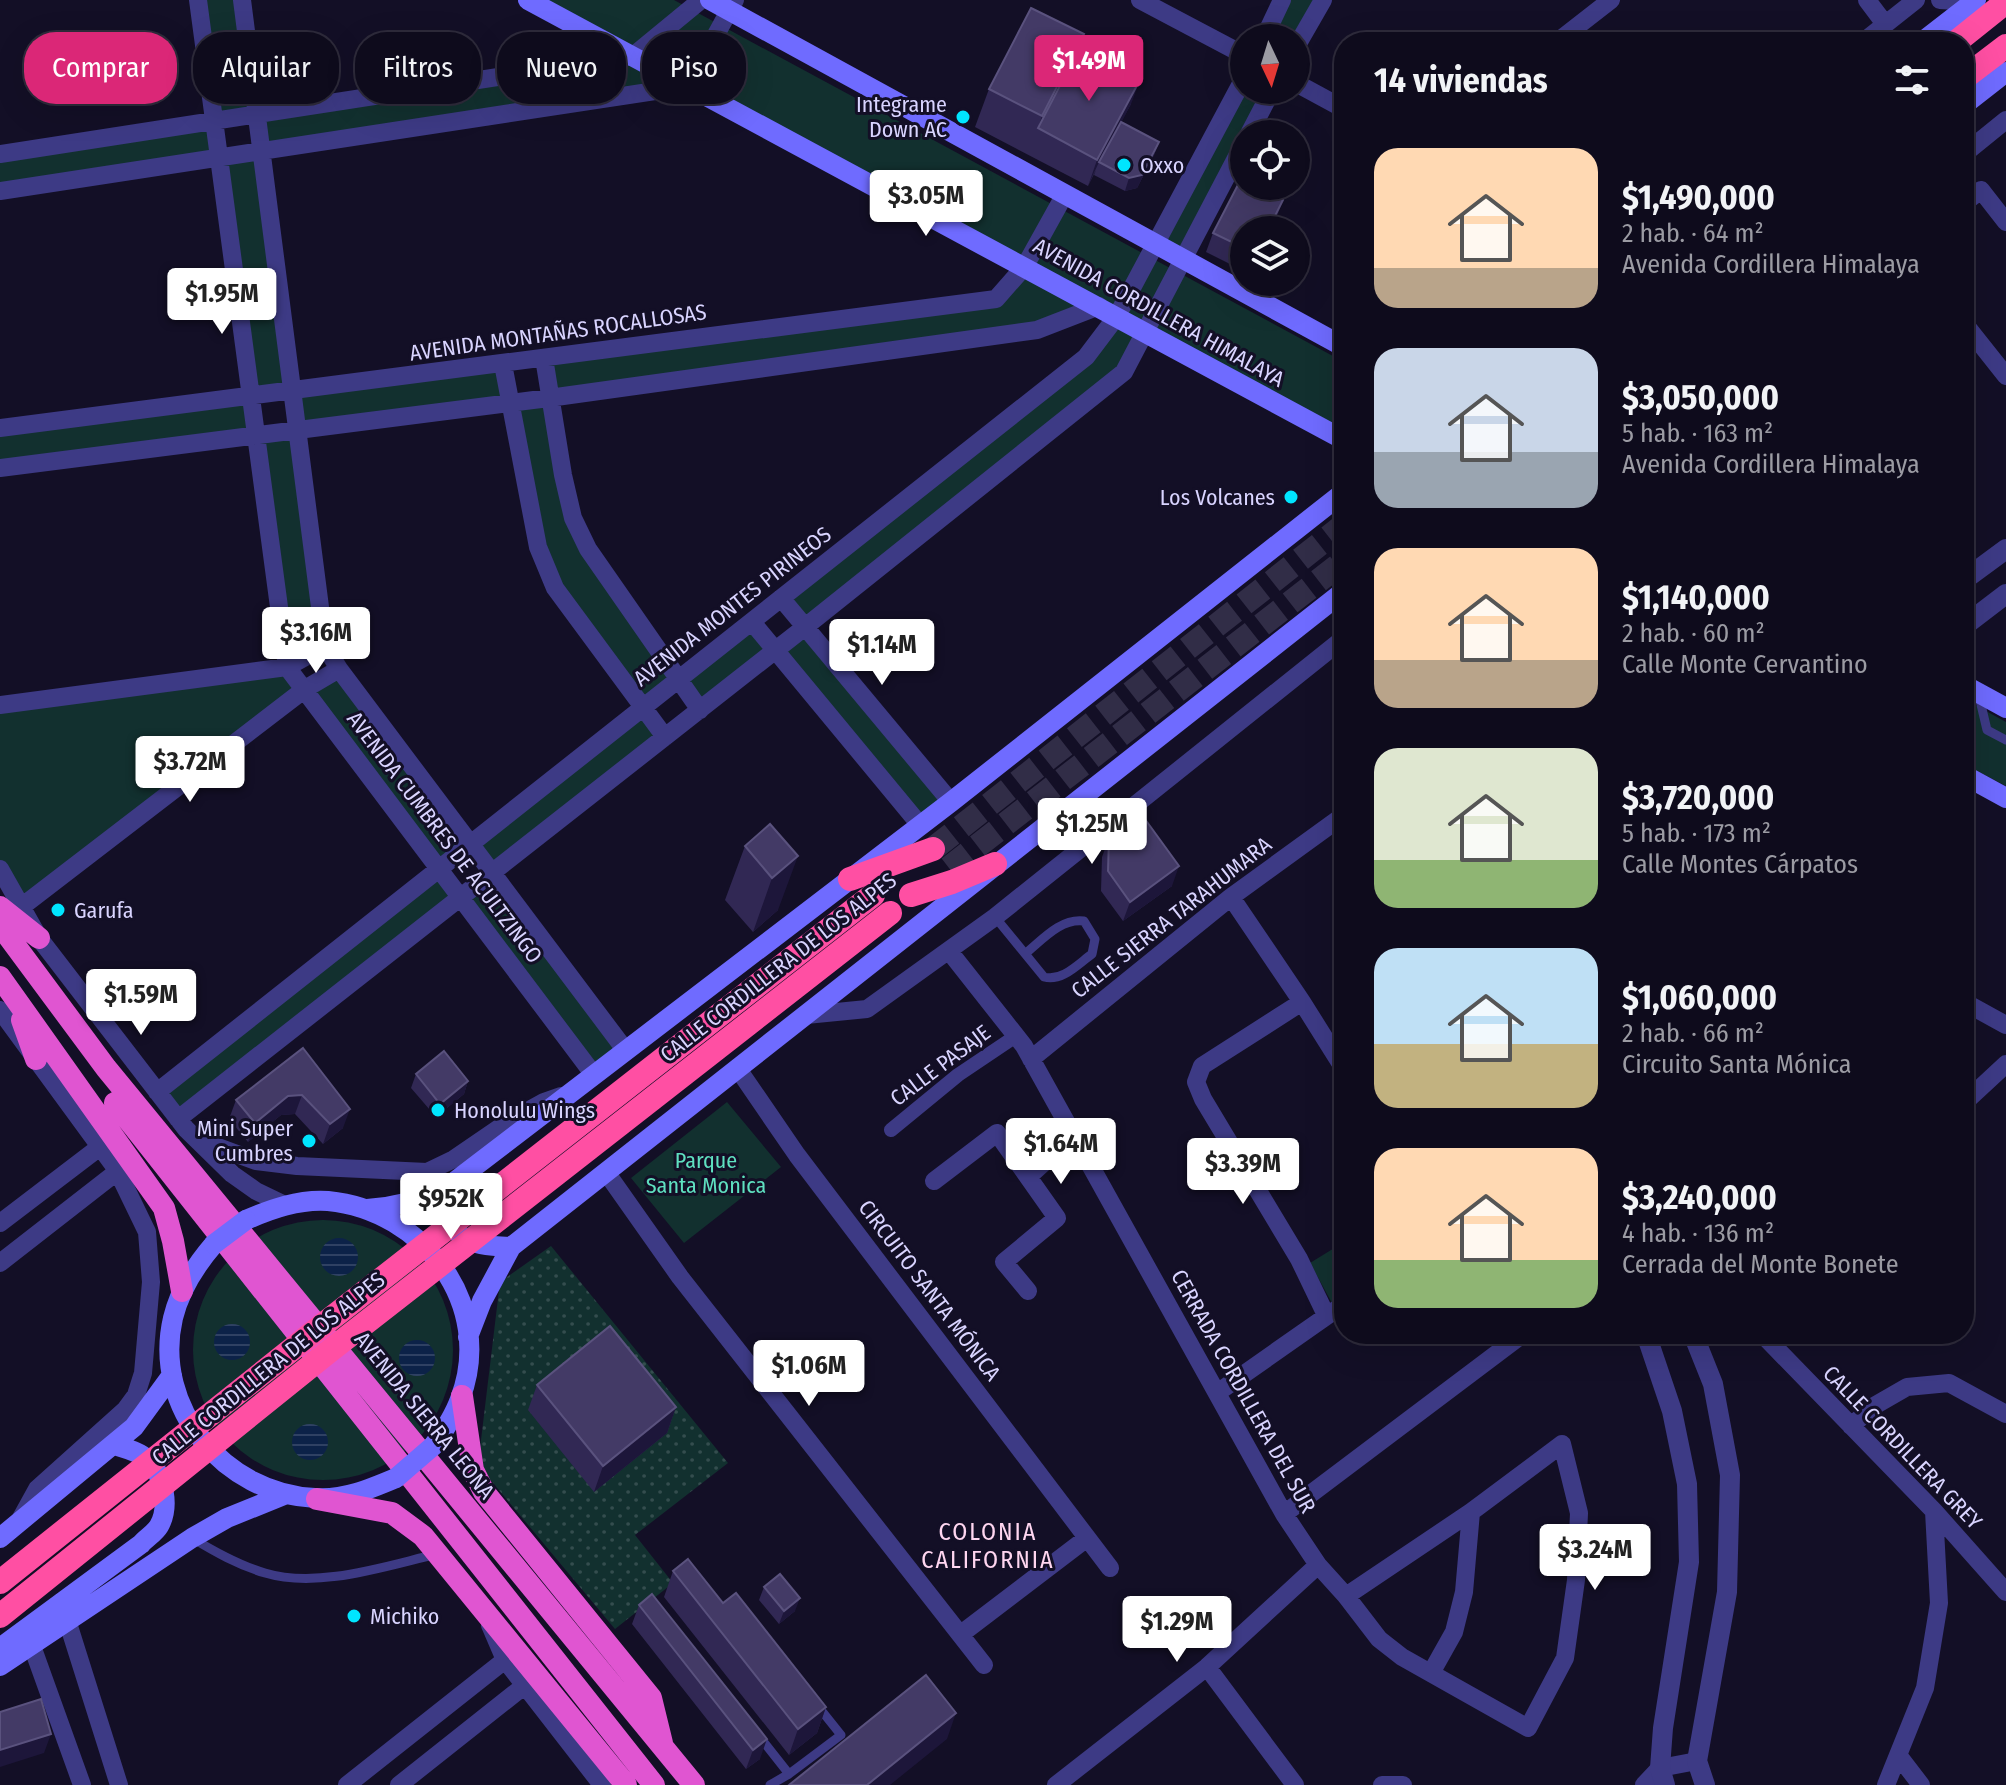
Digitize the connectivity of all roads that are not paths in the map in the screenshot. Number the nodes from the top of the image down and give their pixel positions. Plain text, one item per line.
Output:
1 (198, 0) edge
2 (242, 0) edge
3 (528, 0) edge
4 (701, 0) edge
5 (710, 0) edge
6 (1140, 0) edge
7 (1282, 0) edge
8 (1323, 0) edge
9 (1611, 0) edge
10 (1867, 0) edge
11 (1916, 0) edge
12 (1940, 0) edge
13 (1974, 1) edge
14 (2006, 2) edge
15 (732, 5) edge
16 (1271, 24) edge
17 (1309, 24) edge
18 (717, 32) edge
19 (1570, 32) edge
20 (1883, 32) edge
21 (1884, 32) edge
22 (1935, 32) edge
23 (1968, 32) edge
24 (2006, 46) edge
25 (1230, 48) edge
26 (633, 56) junction
27 (642, 61) edge
28 (1974, 70) edge
29 (2006, 72) edge
30 (1310, 91) edge
31 (642, 93) edge
32 (1974, 97) edge
33 (722, 104) edge
34 (1230, 104) edge
35 (1334, 104) edge
36 (257, 115) junction
37 (2006, 120) edge
38 (214, 121) junction
39 (1974, 146) edge
40 (262, 151) junction
41 (0, 154) edge
42 (219, 158) junction
43 (1230, 169) edge
44 (0, 191) edge
45 (1065, 194) junction
46 (1974, 195) edge
47 (2006, 222) edge
48 (1156, 244) junction
49 (1182, 257) junction
50 (1025, 266) junction
51 (1108, 311) junction
52 (1145, 331) junction
53 (1974, 336) edge
54 (1334, 341) edge
55 (544, 358) junction
56 (503, 364) junction
57 (2006, 376) edge
58 (292, 391) junction
59 (251, 396) junction
60 (549, 398) junction
61 (510, 403) junction
62 (0, 428) edge
63 (297, 430) junction
64 (1334, 435) edge
65 (256, 436) junction
66 (0, 468) edge
67 (1334, 502) edge
68 (2006, 549) edge
69 (1974, 573) edge
70 (2006, 594) edge
71 (781, 598) junction
72 (1334, 599) edge
73 (1974, 618) edge
74 (752, 622) junction
75 (805, 627) junction
76 (325, 646) junction
77 (1334, 646) edge
78 (776, 650) junction
79 (287, 667) junction
80 (339, 669) junction
81 (679, 679) junction
82 (305, 689) junction
83 (1974, 690) edge
84 (1974, 696) edge
85 (0, 705) edge
86 (643, 707) junction
87 (2006, 708) edge
88 (700, 710) junction
89 (665, 737) junction
90 (2006, 740) edge
91 (1974, 780) edge
92 (2006, 798) edge
93 (951, 802) junction
94 (920, 825) junction
95 (1334, 825) edge
96 (469, 845) junction
97 (995, 864) junction
98 (949, 868) tunnel mouth
99 (0, 869) edge
100 (437, 870) junction
101 (491, 873) junction
102 (850, 879) junction
103 (911, 895) junction
104 (1231, 897) junction
105 (459, 899) junction
106 (10, 908) edge
107 (995, 917) junction
108 (0, 925) edge
109 (39, 938) joint
110 (949, 951) junction
111 (0, 953) edge
112 (1026, 953) junction
113 (0, 977) edge
114 (1302, 1002) junction
115 (7, 1003) edge
116 (1974, 1007) edge
117 (806, 1015) junction
118 (2006, 1025) edge
119 (1016, 1036) junction
120 (626, 1051) junction
121 (1334, 1053) edge
122 (1031, 1059) junction
123 (2006, 1064) edge
124 (43, 1068) junction
125 (738, 1069) junction
126 (594, 1075) junction
127 (157, 1092) junction
128 (571, 1093) junction
129 (1974, 1094) edge
130 (88, 1098) junction
131 (182, 1124) junction
132 (891, 1130) dead end
133 (1073, 1136) junction
134 (108, 1141) junction
135 (125, 1166) junction
136 (606, 1172) junction
137 (1029, 1176) junction
138 (934, 1181) dead end
139 (445, 1189) junction
140 (285, 1205) junction
141 (367, 1209) junction
142 (0, 1223) edge
143 (511, 1247) junction
144 (0, 1263) edge
145 (182, 1291) junction
146 (1028, 1291) dead end
147 (1334, 1310) edge
148 (1326, 1315) junction
149 (468, 1337) junction
150 (1510, 1344) edge
151 (1649, 1344) edge
152 (1697, 1344) edge
153 (1772, 1344) edge
154 (172, 1375) junction
155 (1217, 1393) junction
156 (462, 1396) junction
157 (2006, 1414) edge
158 (1851, 1426) junction
159 (114, 1445) junction
160 (284, 1495) junction
161 (317, 1499) junction
162 (1934, 1511) junction
163 (1471, 1512) junction
164 (1284, 1514) junction
165 (17, 1525) junction
166 (0, 1538) edge
167 (192, 1538) junction
168 (1087, 1538) junction
169 (438, 1554) junction
170 (1318, 1565) junction
171 (1110, 1568) dead end
172 (0, 1582) edge
173 (2006, 1592) edge
174 (1346, 1596) junction
175 (483, 1607) junction
176 (0, 1616) edge
177 (67, 1620) junction
178 (961, 1634) junction
179 (32, 1646) junction
180 (0, 1648) edge
181 (505, 1660) junction
182 (984, 1665) dead end
183 (0, 1666) edge
184 (1207, 1667) junction
185 (1431, 1673) junction
186 (524, 1686) junction
187 (811, 1698) edge
188 (751, 1726) edge
189 (663, 1748) junction
190 (1898, 1755) junction
191 (1697, 1761) junction
192 (789, 1774) junction
193 (1663, 1776) edge
194 (82, 1785) edge
195 (119, 1785) edge
196 (347, 1785) edge
197 (399, 1785) edge
198 (602, 1785) edge
199 (626, 1785) edge
200 (654, 1785) edge
201 (694, 1785) edge
202 (770, 1785) edge
203 (1056, 1785) edge
204 (1295, 1785) edge
205 (1382, 1785) edge
206 (1403, 1785) edge
207 (1644, 1785) edge
208 (1705, 1785) edge
209 (1886, 1785) edge
210 (1921, 1785) edge

1 - 38 street
2 - 36 street, AVENIDA CUMBRES DE ACULTZINGO
3 - 26 main road, AVENIDA CORDILLERA HIMALAYA
4 - 26 street
5 - 15 main road
6 - 25 street
7 - 16 street
8 - 17 street
9 - 19 street
10 - 20 street
11 - 21 street
12 - 13 street
13 - 22 main road
14 - 23 highway
15 - 18 street
15 - 45 main road
24 - 28 highway
26 - 27 main road, AVENIDA CORDILLERA HIMALAYA
26 - 36 street
29 - 32 main road
30 - 35 street
31 - 40 street
33 - 50 main road, AVENIDA CORDILLERA HIMALAYA
34 - 48 street, AVENIDA MONTES PIRINEOS
36 - 38 street
36 - 40 street, AVENIDA CUMBRES DE ACULTZINGO
37 - 39 street
38 - 41 street
38 - 42 street
40 - 42 street
40 - 58 street, AVENIDA CUMBRES DE ACULTZINGO
42 - 44 street
42 - 59 street
43 - 49 street
45 - 48 main road
45 - 50 street, AVENIDA MONTAÑAS ROCALLOSAS
46 - 47 street
48 - 49 main road
48 - 51 street, AVENIDA MONTES PIRINEOS
49 - 52 street
49 - 54 main road
50 - 51 main road, AVENIDA CORDILLERA HIMALAYA
50 - 55 street, AVENIDA MONTAÑAS ROCALLOSAS
51 - 52 main road, AVENIDA CORDILLERA HIMALAYA
51 - 60 street
51 - 71 street, AVENIDA MONTES PIRINEOS
52 - 64 main road, AVENIDA CORDILLERA HIMALAYA
52 - 75 street
53 - 57 street
55 - 56 street, AVENIDA MONTAÑAS ROCALLOSAS
55 - 60 street
56 - 58 street, AVENIDA MONTAÑAS ROCALLOSAS
56 - 61 street
58 - 59 street, AVENIDA MONTAÑAS ROCALLOSAS
58 - 63 street, AVENIDA CUMBRES DE ACULTZINGO
59 - 62 street, AVENIDA MONTAÑAS ROCALLOSAS
59 - 65 street
60 - 61 street
60 - 81 street
61 - 63 street
61 - 86 street
63 - 65 street
63 - 76 street, AVENIDA CUMBRES DE ACULTZINGO
65 - 66 street
65 - 79 street
67 - 93 main road, CALLE CORDILLERA DE LOS ALPES
68 - 69 street
70 - 73 street
71 - 74 street, AVENIDA MONTES PIRINEOS
71 - 75 street
72 - 97 main road
74 - 78 street
74 - 81 street, AVENIDA MONTES PIRINEOS
75 - 78 street
75 - 93 street
76 - 79 street
76 - 80 street, AVENIDA CUMBRES DE ACULTZINGO
77 - 107 street
78 - 88 street
78 - 94 street
79 - 82 street, AVENIDA CUMBRES DE ACULTZINGO
79 - 85 street
80 - 82 street
80 - 96 street, AVENIDA CUMBRES DE ACULTZINGO
81 - 86 street, AVENIDA MONTES PIRINEOS
81 - 88 street
82 - 100 street, AVENIDA CUMBRES DE ACULTZINGO
82 - 106 street
83 - 87 main road
84 - 90 lane
86 - 89 street
86 - 96 street, AVENIDA MONTES PIRINEOS
88 - 89 street
89 - 101 street
91 - 92 main road
93 - 94 main road, CALLE CORDILLERA DE LOS ALPES
94 - 102 main road, CALLE CORDILLERA DE LOS ALPES
95 - 104 street, CALLE SIERRA TARAHUMARA
96 - 100 street, AVENIDA MONTES PIRINEOS
96 - 101 street, AVENIDA CUMBRES DE ACULTZINGO
97 - 103 highway
97 - 117 main road
98 - 103 highway, CALLE CORDILLERA DE LOS ALPES
99 - 106 street
100 - 105 street, AVENIDA CUMBRES DE ACULTZINGO
100 - 127 street, AVENIDA MONTES PIRINEOS
101 - 105 street
101 - 120 street, AVENIDA CUMBRES DE ACULTZINGO
102 - 120 main road, CALLE CORDILLERA DE LOS ALPES
102 - 172 highway, CALLE CORDILLERA DE LOS ALPES, bridge
103 - 176 highway, CALLE CORDILLERA DE LOS ALPES, bridge
104 - 114 street
104 - 122 street, CALLE SIERRA TARAHUMARA
105 - 126 street, AVENIDA CUMBRES DE ACULTZINGO
105 - 131 street
106 - 109 highway
107 - 110 street
107 - 112 lane
108 - 189 highway, AVENIDA SIERRA LEONA
109 - 127 street
110 - 117 street
110 - 119 street, CERRADA CORDILLERA DEL SUR
111 - 200 highway
112 - 112 lane
113 - 115 highway
114 - 121 street
114 - 148 street
115 - 124 highway
115 - 130 highway
116 - 118 street
117 - 125 main road
119 - 122 street, CERRADA CORDILLERA DEL SUR
119 - 132 street, CALLE PASAJE
120 - 126 main road, CALLE CORDILLERA DE LOS ALPES
122 - 133 street, CERRADA CORDILLERA DEL SUR
123 - 129 street
124 - 130 highway
124 - 134 street
125 - 136 main road
125 - 168 street, CIRCUITO SANTA MÓNICA
126 - 128 main road, CALLE CORDILLERA DE LOS ALPES
127 - 131 street
128 - 131 street, CALLE CORDILLERA DE LOS ALPES
128 - 139 main road, CALLE CORDILLERA DE LOS ALPES
130 - 134 highway
131 - 140 street
133 - 137 street
133 - 155 street, CERRADA CORDILLERA DEL SUR
134 - 135 highway
134 - 142 street
135 - 144 street
135 - 145 highway
135 - 165 street
136 - 143 main road
136 - 178 street
137 - 138 street
137 - 146 street
139 - 141 main road, CALLE CORDILLERA DE LOS ALPES
139 - 143 main road
140 - 141 main road
140 - 145 main road, bridge
141 - 149 main road
143 - 149 main road
145 - 154 main road
147 - 148 street
148 - 155 street
149 - 156 main road
150 - 164 street
151 - 193 street
152 - 191 street
153 - 158 street, CALLE CORDILLERA GREY
154 - 159 main road
154 - 160 main road
155 - 164 street, CERRADA CORDILLERA DEL SUR
156 - 161 main road, bridge
156 - 189 highway
157 - 158 street
158 - 162 street, CALLE CORDILLERA GREY
159 - 165 main road
159 - 180 main road
160 - 161 main road
160 - 167 main road
161 - 169 highway
162 - 173 street, CALLE CORDILLERA GREY
162 - 190 street
163 - 174 street
163 - 185 street
163 - 185 street, CERRADA CORDILLERA DEL SUR
164 - 170 street, CERRADA CORDILLERA DEL SUR
165 - 166 main road
167 - 169 lane
167 - 177 main road
168 - 171 street, CIRCUITO SANTA MÓNICA
168 - 178 street
169 - 175 highway
170 - 174 street, CERRADA CORDILLERA DEL SUR
170 - 184 street
174 - 185 street, CERRADA CORDILLERA DEL SUR
175 - 181 street
175 - 199 highway
177 - 179 main road
177 - 195 street
178 - 182 street
179 - 183 main road
179 - 194 street
181 - 186 street
181 - 196 street
184 - 203 street
184 - 204 street
186 - 197 street
186 - 198 street
187 - 192 lane
188 - 192 lane
189 - 201 highway, AVENIDA SIERRA LEONA
190 - 209 street
190 - 210 street
191 - 193 street
191 - 208 street
192 - 202 lane
193 - 207 street
205 - 206 street

